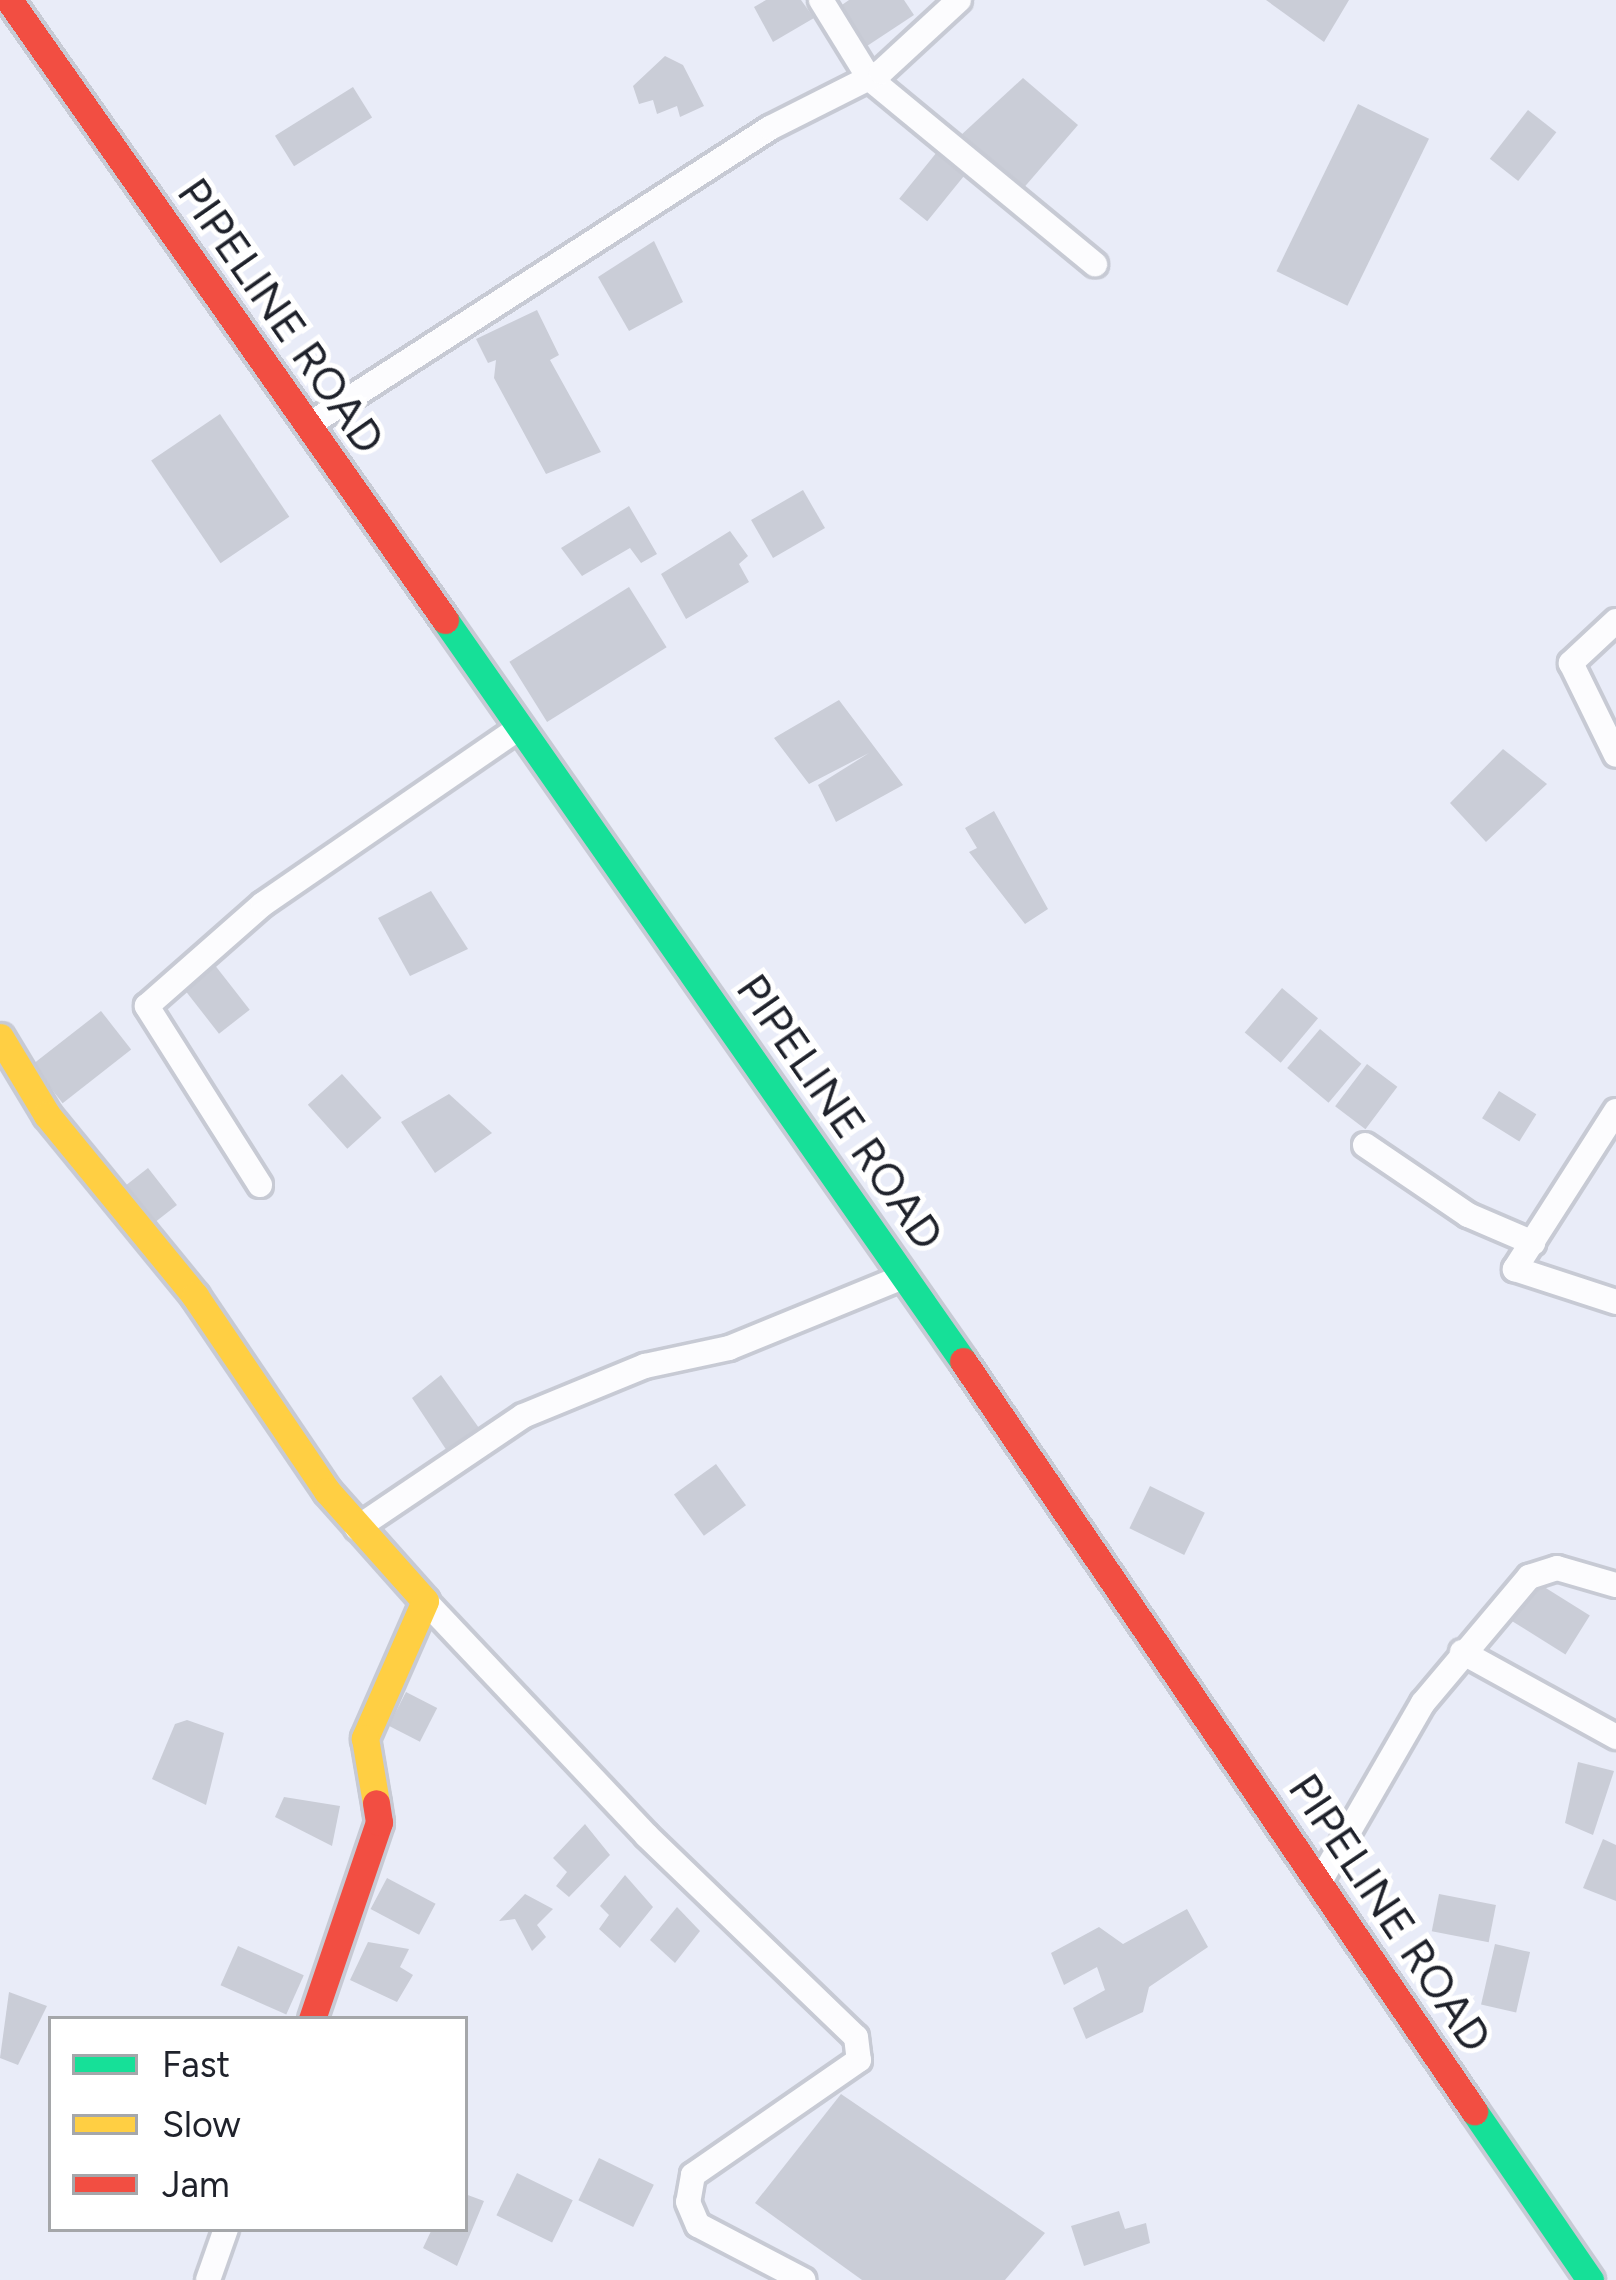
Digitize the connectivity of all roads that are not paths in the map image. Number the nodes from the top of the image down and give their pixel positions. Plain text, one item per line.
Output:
1 (9, 0) edge
2 (821, 0) edge
3 (959, 0) edge
4 (868, 78) junction
5 (1095, 264) dead end
6 (307, 426) junction
7 (1616, 621) edge
8 (518, 729) junction
9 (1616, 755) edge
10 (0, 1037) edge
11 (1616, 1111) edge
12 (1364, 1145) dead end
13 (260, 1185) dead end
14 (1533, 1243) junction
15 (905, 1276) junction
16 (1616, 1302) edge
17 (357, 1528) junction
18 (1616, 1585) edge
19 (425, 1601) junction
20 (1462, 1652) junction
21 (1616, 1737) edge
22 (1319, 1883) junction
23 (313, 2016) edge
24 (225, 2232) edge
25 (208, 2280) edge
26 (803, 2280) edge
27 (1590, 2280) edge

1 - 6 street, PIPELINE ROAD
2 - 4 street
3 - 4 street
4 - 5 street
4 - 6 street
6 - 8 street, PIPELINE ROAD
7 - 9 street
8 - 13 street
8 - 15 street, PIPELINE ROAD
10 - 17 street
11 - 14 street
12 - 14 street
14 - 16 street
15 - 17 street
15 - 22 street, PIPELINE ROAD
17 - 19 street
18 - 20 street
19 - 23 street
19 - 26 street
20 - 21 street
20 - 22 street
22 - 27 street, PIPELINE ROAD
24 - 25 street

